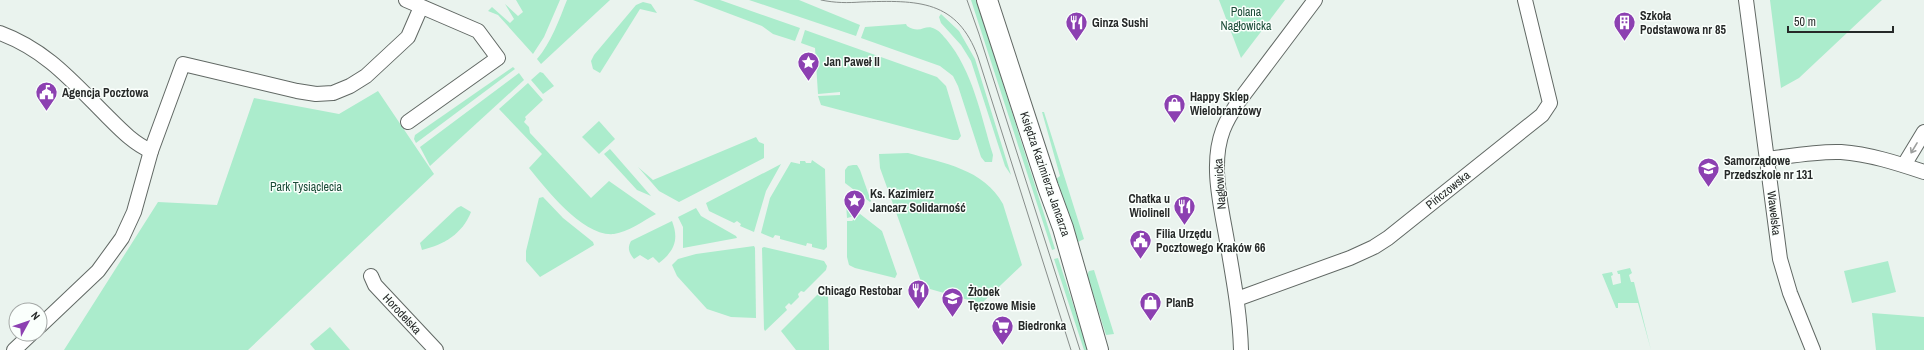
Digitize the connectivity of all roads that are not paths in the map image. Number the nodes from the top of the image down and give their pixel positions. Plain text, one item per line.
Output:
1 (406, 0) edge
2 (986, 0) edge
3 (1315, 0) edge
4 (1525, 0) edge
5 (1746, 0) edge
6 (421, 7) junction
7 (0, 33) edge
8 (408, 122) dead end
9 (1924, 132) edge
10 (151, 151) junction
11 (1767, 159) junction
12 (1904, 165) junction
13 (1924, 172) edge
14 (371, 276) dead end
15 (1237, 300) junction
16 (48, 319) edge
17 (22, 342) edge
18 (14, 350) edge
19 (436, 350) edge
20 (1098, 350) edge
21 (1241, 350) edge
22 (1814, 350) edge

1 - 6 street
2 - 20 street, Księdza Kazimierza Jancarza
3 - 15 street, Nagłowicka
4 - 15 street, Pińczowska
5 - 11 street, Wawelska
6 - 8 street
6 - 10 street
7 - 10 street
9 -> 12 street
10 - 16 street
11 - 12 street
11 - 22 street, Wawelska
12 - 13 street
14 - 19 street, Horodelska
15 - 21 street, Nagłowicka
17 - 18 street

